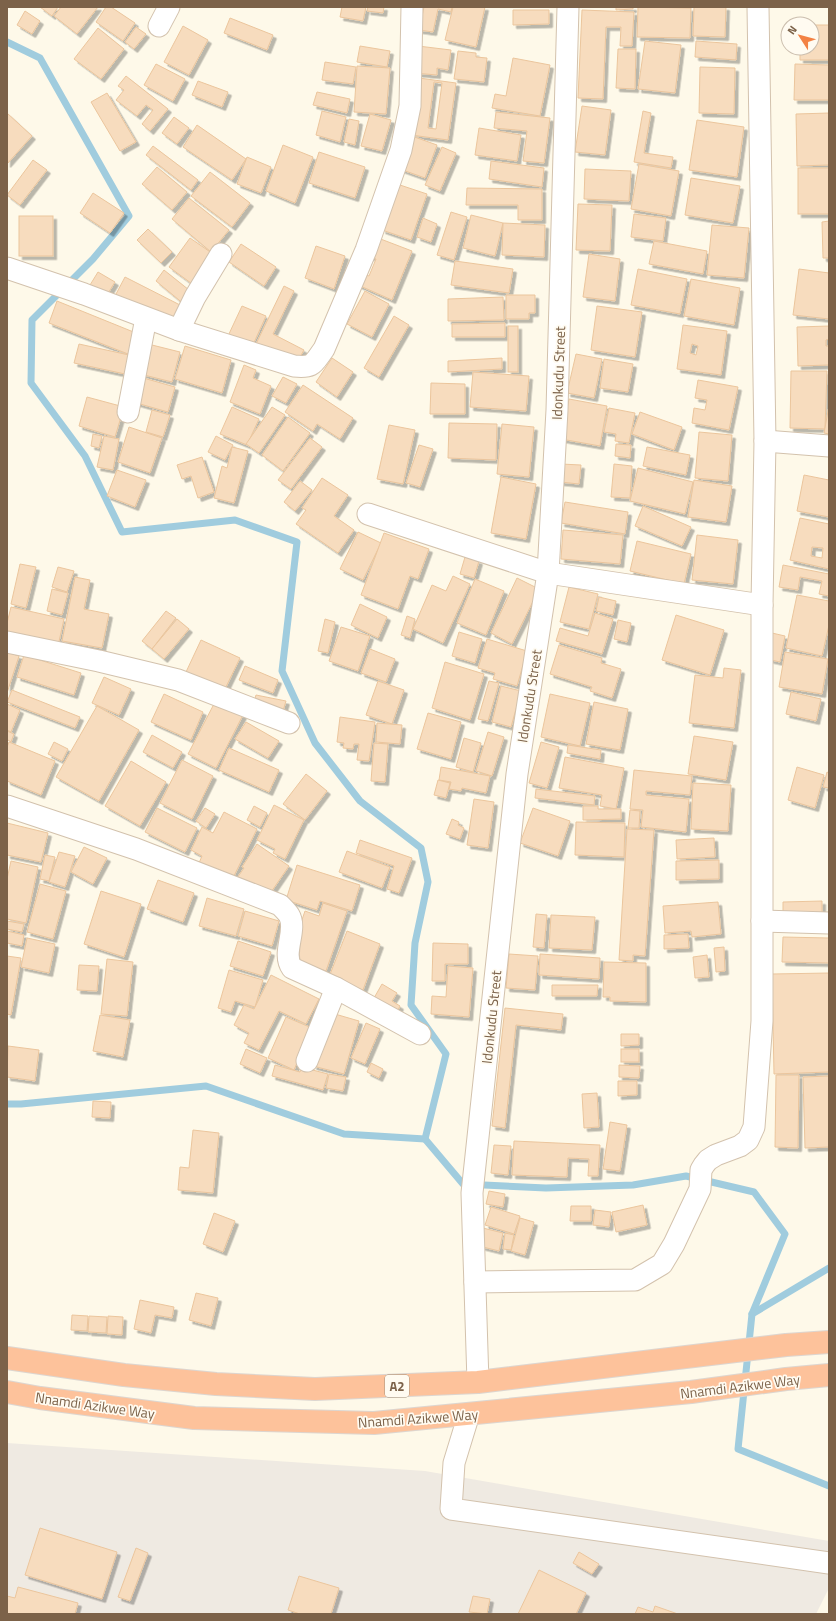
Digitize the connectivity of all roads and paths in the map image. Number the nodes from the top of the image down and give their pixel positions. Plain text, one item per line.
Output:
1 (169, 7) edge
2 (412, 7) edge
3 (568, 7) edge
4 (758, 7) edge
5 (158, 26) dead end
6 (221, 254) dead end
7 (7, 268) edge
8 (146, 318) junction
9 (179, 330) junction
10 (128, 412) dead end
11 (765, 441) junction
12 (829, 446) edge
13 (368, 514) dead end
14 (548, 573) junction
15 (762, 605) junction
16 (7, 642) edge
17 (289, 723) dead end
18 (7, 806) edge
19 (762, 921) junction
20 (829, 923) edge
21 (336, 988) junction
22 (420, 1034) dead end
23 (307, 1061) dead end
24 (475, 1282) junction
25 (829, 1342) edge
26 (7, 1358) edge
27 (829, 1375) edge
28 (478, 1382) junction
29 (7, 1392) edge
30 (469, 1414) junction
31 (829, 1563) edge

1 - 5 street
2 - 9 street
3 - 14 street, Idonkudu Street
4 - 11 street
6 - 9 street
7 - 8 street
8 - 9 street
8 - 10 street
11 - 12 street
11 - 15 street
13 - 14 street
14 - 15 street
14 - 24 street, Idonkudu Street
15 - 19 street
16 - 17 street
18 - 21 street
19 - 20 street
19 - 24 street
21 - 22 street
21 - 23 street
24 - 28 street, Idonkudu Street
25 - 28 highway, A2
26 - 28 highway, A2
27 - 30 highway, Nnamdi Azikwe Way
29 - 30 highway, Nnamdi Azikwe Way
30 - 31 street

